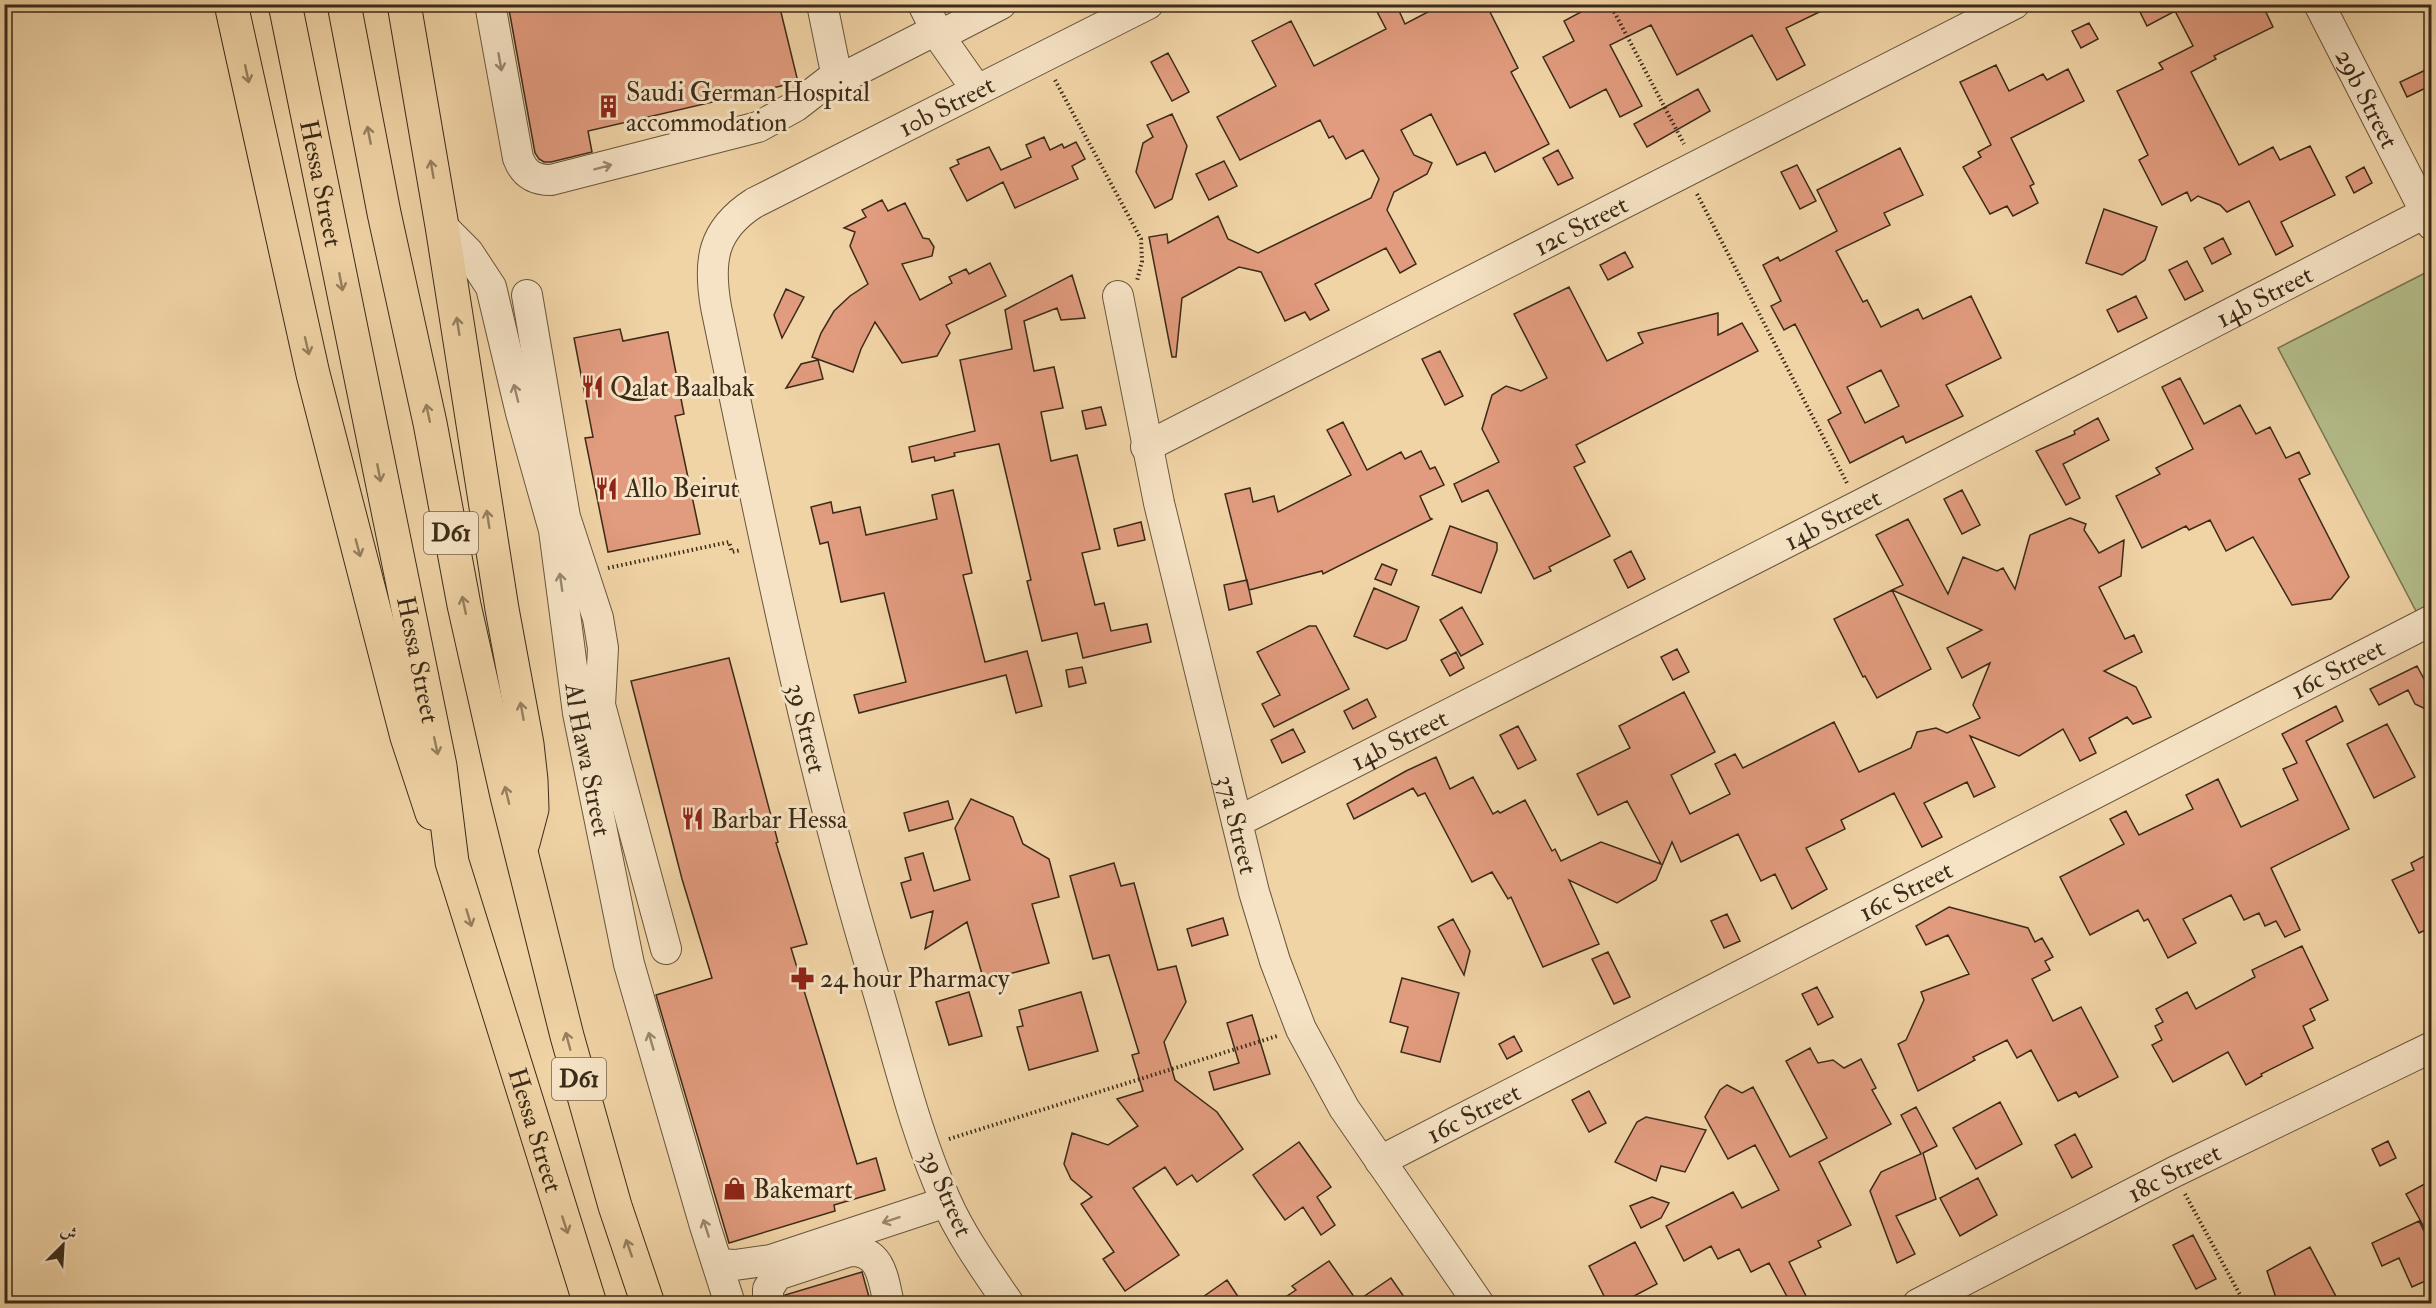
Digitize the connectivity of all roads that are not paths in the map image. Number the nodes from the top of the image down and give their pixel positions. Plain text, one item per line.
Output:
1 (231, 4) edge
2 (285, 4) edge
3 (344, 4) edge
4 (404, 4) edge
5 (490, 4) edge
6 (822, 4) edge
7 (1001, 4) edge
8 (1148, 4) edge
9 (2014, 4) edge
10 (2319, 4) edge
11 (933, 24) edge
12 (840, 72) junction
13 (968, 95) junction
14 (2428, 219) edge
15 (442, 226) junction
16 (722, 234) joint
17 (527, 295) dead end
18 (1119, 302) road end
19 (1146, 447) junction
20 (598, 618) junction
21 (2432, 620) edge
22 (566, 625) junction
23 (603, 648) junction
24 (570, 660) junction
25 (1237, 822) junction
26 (521, 852) junction
27 (452, 862) junction
28 (666, 949) dead end
29 (2432, 1047) edge
30 (1380, 1161) junction
31 (946, 1202) junction
32 (718, 1264) junction
33 (590, 1304) edge
34 (648, 1304) edge
35 (730, 1304) edge
36 (768, 1304) edge
37 (889, 1304) edge
38 (1009, 1304) edge
39 (1479, 1304) edge
40 (1918, 1304) edge

1 -> 27 main road
2 -> 27 main road, Hessa Street / D61
26 -> 3 main road, D61
15 -> 4 main road
5 -> 12 street
6 - 12 street
7 - 11 street
8 - 13 street, 10b Street
9 - 19 street, 12c Street
10 - 14 street, 29b Street
11 - 12 street
11 - 13 street
13 - 16 street, 10b Street
14 - 25 street, 14b Street
22 -> 15 street, Al Hawa Street
26 -> 15 main road
16 - 31 street, 39 Street
17 - 20 street
18 - 19 street, 37a Street
19 - 25 street, 37a Street
20 - 22 street
20 - 23 street
21 - 30 street, 16c Street
22 - 24 street, Al Hawa Street
23 - 24 street
23 - 28 street
32 -> 24 street, Al Hawa Street
25 - 30 street, 37a Street
34 -> 26 main road, D61
27 -> 33 main road, Hessa Street / D61
29 - 40 street, 18c Street
30 - 39 street, 37a Street
31 -> 32 street
31 - 38 street, 39 Street
32 - 35 street, Al Hawa Street
36 - 37 street

